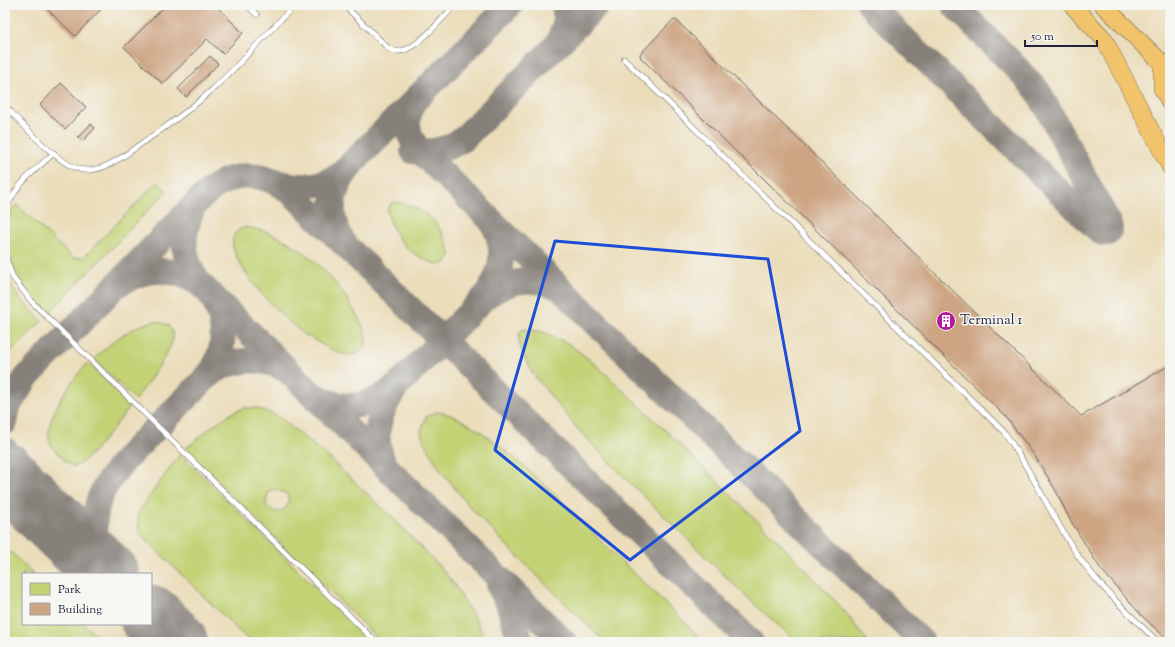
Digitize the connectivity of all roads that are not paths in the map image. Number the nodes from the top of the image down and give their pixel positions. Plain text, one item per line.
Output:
1 (246, 5) edge
2 (295, 5) edge
3 (344, 5) edge
4 (455, 5) edge
5 (1072, 5) edge
6 (1103, 5) edge
7 (257, 16) dead end
8 (624, 59) dead end
9 (1166, 67) edge
10 (1170, 103) edge
11 (5, 106) edge
12 (54, 153) junction
13 (1170, 167) edge
14 (13, 194) junction
15 (5, 203) edge
16 (5, 214) edge
17 (5, 257) edge
18 (376, 642) edge
19 (1158, 642) edge

1 - 7 lane
2 - 12 lane
3 - 4 lane
5 - 13 highway
6 - 9 highway
8 - 19 lane
9 - 10 highway
11 - 12 lane
12 - 14 lane
14 - 15 lane
14 - 16 lane
17 - 18 lane

